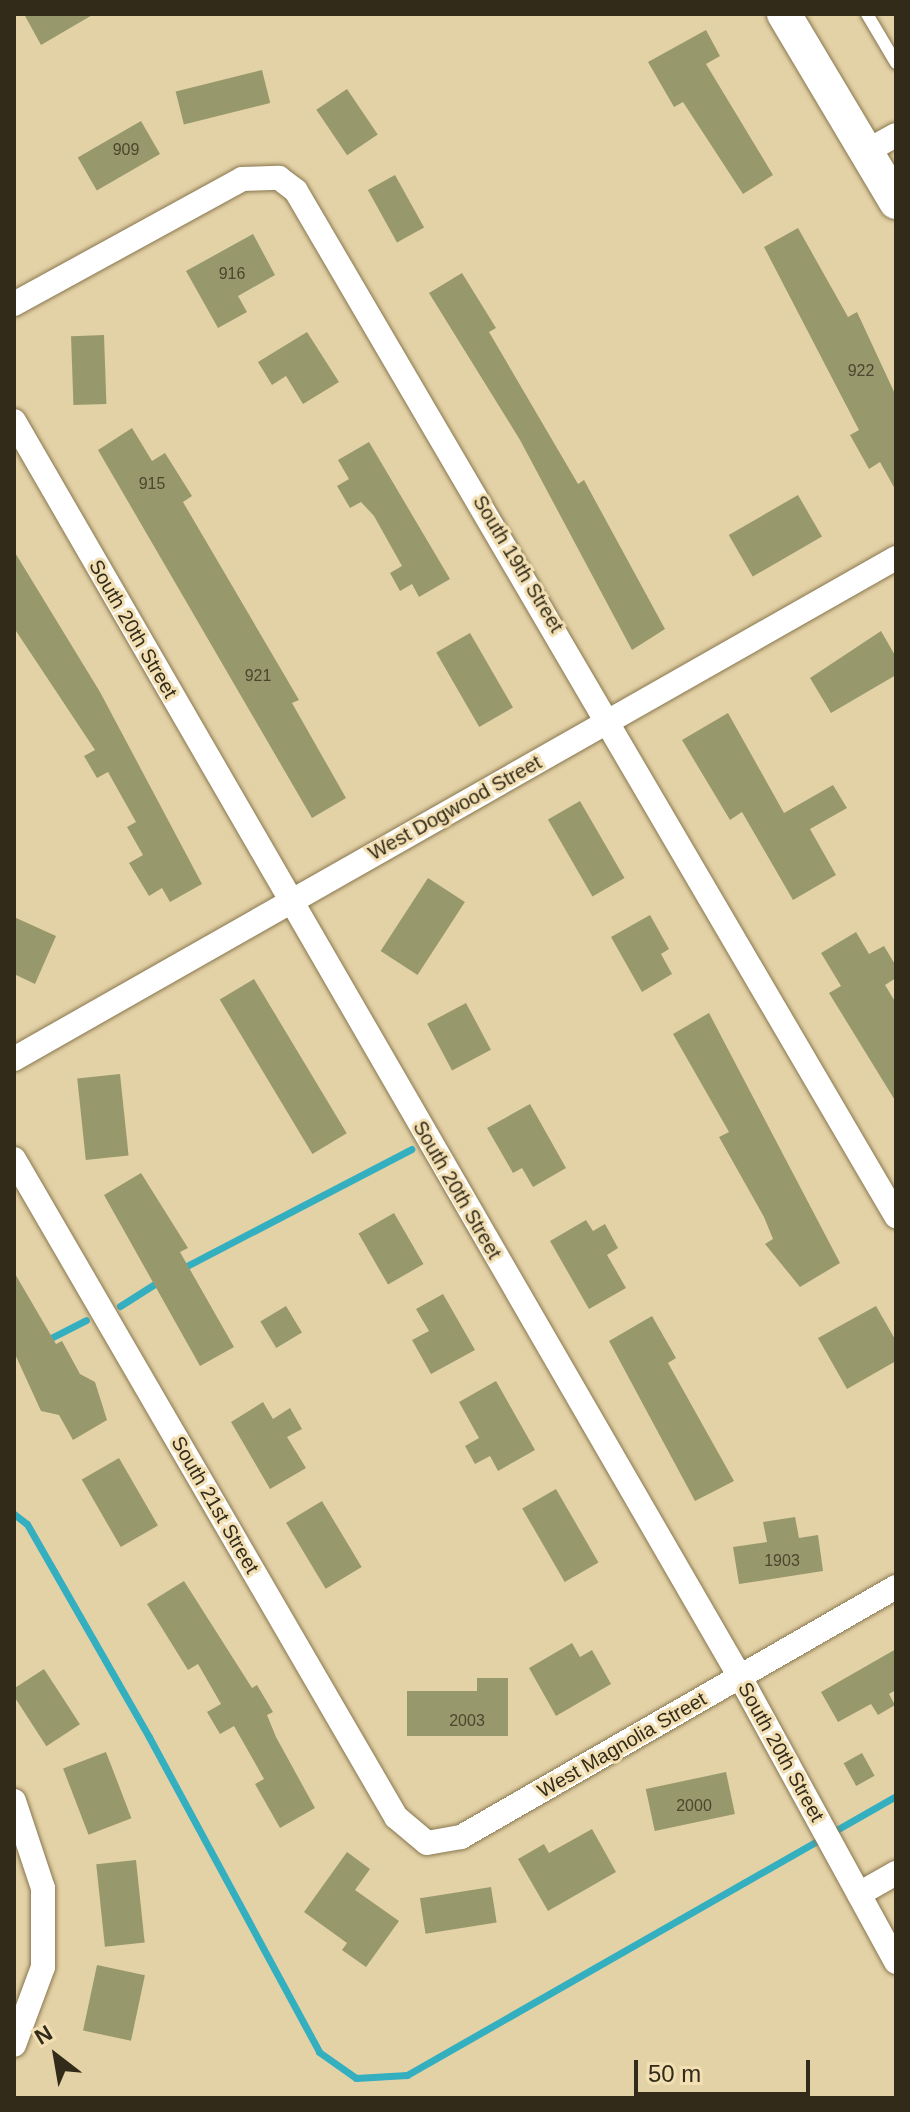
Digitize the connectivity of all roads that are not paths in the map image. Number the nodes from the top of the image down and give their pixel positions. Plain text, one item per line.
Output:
1 (784, 14) edge
2 (867, 14) edge
3 (896, 63) edge
4 (896, 135) edge
5 (867, 151) junction
6 (896, 202) edge
7 (14, 304) edge
8 (14, 421) edge
9 (896, 558) edge
10 (611, 720) junction
11 (290, 901) junction
12 (14, 1059) edge
13 (14, 1159) edge
14 (896, 1216) edge
15 (896, 1587) edge
16 (740, 1677) junction
17 (14, 1801) edge
18 (427, 1843) joint
19 (896, 1873) edge
20 (859, 1894) junction
21 (896, 1962) edge
22 (14, 2045) edge

1 - 5 main road
2 - 3 lane
4 - 5 street
5 - 6 main road
7 - 10 street, South 19th Street
8 - 11 street, South 20th Street
9 - 10 street, West Dogwood Street
10 - 11 street, West Dogwood Street
10 - 14 street, South 19th Street
11 - 12 street, West Dogwood Street
11 - 16 street, South 20th Street
13 - 18 street, South 21st Street
15 - 16 street, West Magnolia Street
16 - 18 street, West Magnolia Street
16 - 20 street, South 20th Street
17 - 22 street
19 - 20 street
20 - 21 street, South 20th Street

